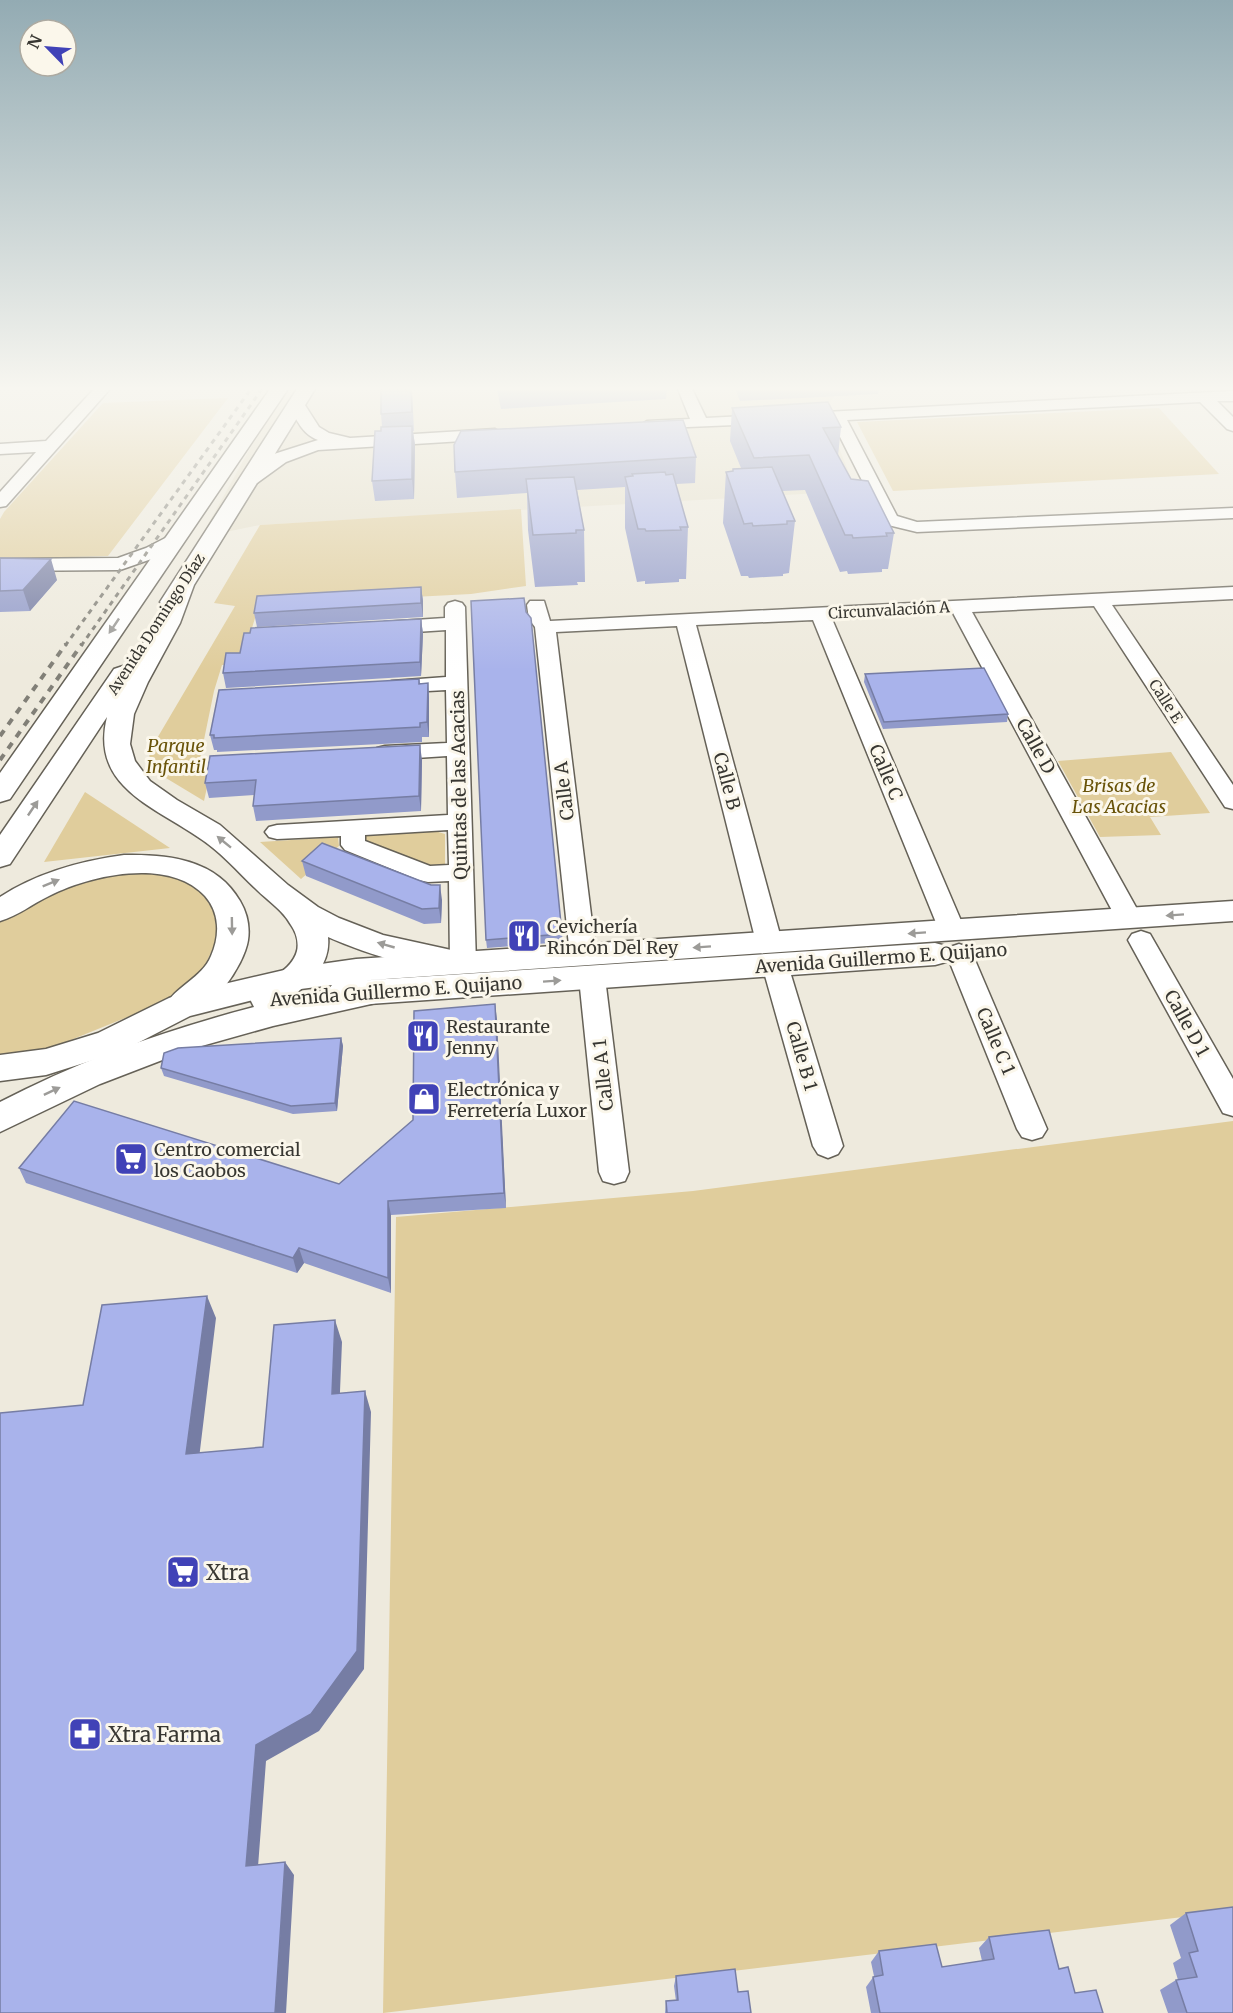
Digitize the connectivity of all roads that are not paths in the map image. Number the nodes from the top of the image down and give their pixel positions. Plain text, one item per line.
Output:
1 (17, 483) edge
2 (214, 483) edge
3 (248, 483) edge
4 (871, 483) edge
5 (0, 502) edge
6 (1233, 513) edge
7 (177, 537) junction
8 (120, 564) junction
9 (0, 565) edge
10 (183, 585) junction
11 (138, 592) junction
12 (1233, 594) edge
13 (1099, 599) junction
14 (537, 605) dead end
15 (959, 606) junction
16 (820, 614) junction
17 (685, 621) junction
18 (545, 627) junction
19 (363, 629) edge
20 (457, 683) junction
21 (375, 688) edge
22 (458, 749) junction
23 (364, 754) edge
24 (0, 793) edge
25 (1233, 802) edge
26 (460, 822) junction
27 (353, 827) junction
28 (277, 832) dead end
29 (0, 857) edge
30 (461, 873) junction
31 (290, 902) junction
32 (0, 911) edge
33 (1233, 911) edge
34 (1135, 929) junction
35 (1233, 934) edge
36 (956, 942) junction
37 (772, 954) junction
38 (463, 963) junction
39 (588, 966) junction
40 (293, 979) junction
41 (368, 994) junction
42 (266, 999) junction
43 (174, 1010) junction
44 (0, 1068) edge
45 (1233, 1105) edge
46 (0, 1118) edge
47 (1032, 1129) dead end
48 (828, 1146) dead end
49 (614, 1172) dead end

1 - 5 street
2 - 7 main road, Avenida Domingo Díaz
3 - 10 main road, Avenida Domingo Díaz
4 - 6 street
7 - 8 street
7 - 11 main road, Avenida Domingo Díaz
8 - 9 street
8 - 11 street
29 -> 10 main road, Avenida Domingo Díaz
31 -> 10 main road
11 -> 24 main road, Avenida Domingo Díaz
12 - 13 street, Circunvalación A
13 - 15 street, Circunvalación A
13 - 25 street, Calle E
14 - 18 street, Calle A
15 - 16 street, Circunvalación A
15 - 34 street, Calle D
16 - 17 street, Circunvalación A
16 - 36 street, Calle C
17 - 18 street, Circunvalación A
17 - 37 street, Calle B
18 - 39 street, Calle A
19 - 20 street, Quintas de las Acacias
20 - 21 street
20 - 22 street, Quintas de las Acacias
22 - 23 street
22 - 26 street, Quintas de las Acacias
26 - 27 street
26 - 30 street, Quintas de las Acacias
27 - 28 street
27 - 30 street
30 - 38 street, Quintas de las Acacias
38 -> 31 main road
31 - 40 main road
32 -> 43 main road
33 -> 34 main road, Avenida Guillermo E. Quijano
34 - 35 main road, Avenida Guillermo E. Quijano
34 - 36 main road, Avenida Guillermo E. Quijano
34 - 45 street, Calle D 1
36 - 37 main road, Avenida Guillermo E. Quijano
36 - 47 street, Calle C 1
37 - 39 main road, Avenida Guillermo E. Quijano
37 - 48 street, Calle B 1
38 - 39 main road, Avenida Guillermo E. Quijano
38 - 40 main road, Avenida Guillermo E. Quijano
41 -> 39 main road, Avenida Guillermo E. Quijano
39 - 49 street, Calle A 1
40 - 42 main road
40 - 43 main road, Avenida Guillermo E. Quijano
41 - 42 main road, Avenida Guillermo E. Quijano
46 -> 41 main road
42 - 43 main road, Avenida Guillermo E. Quijano
43 - 44 main road

